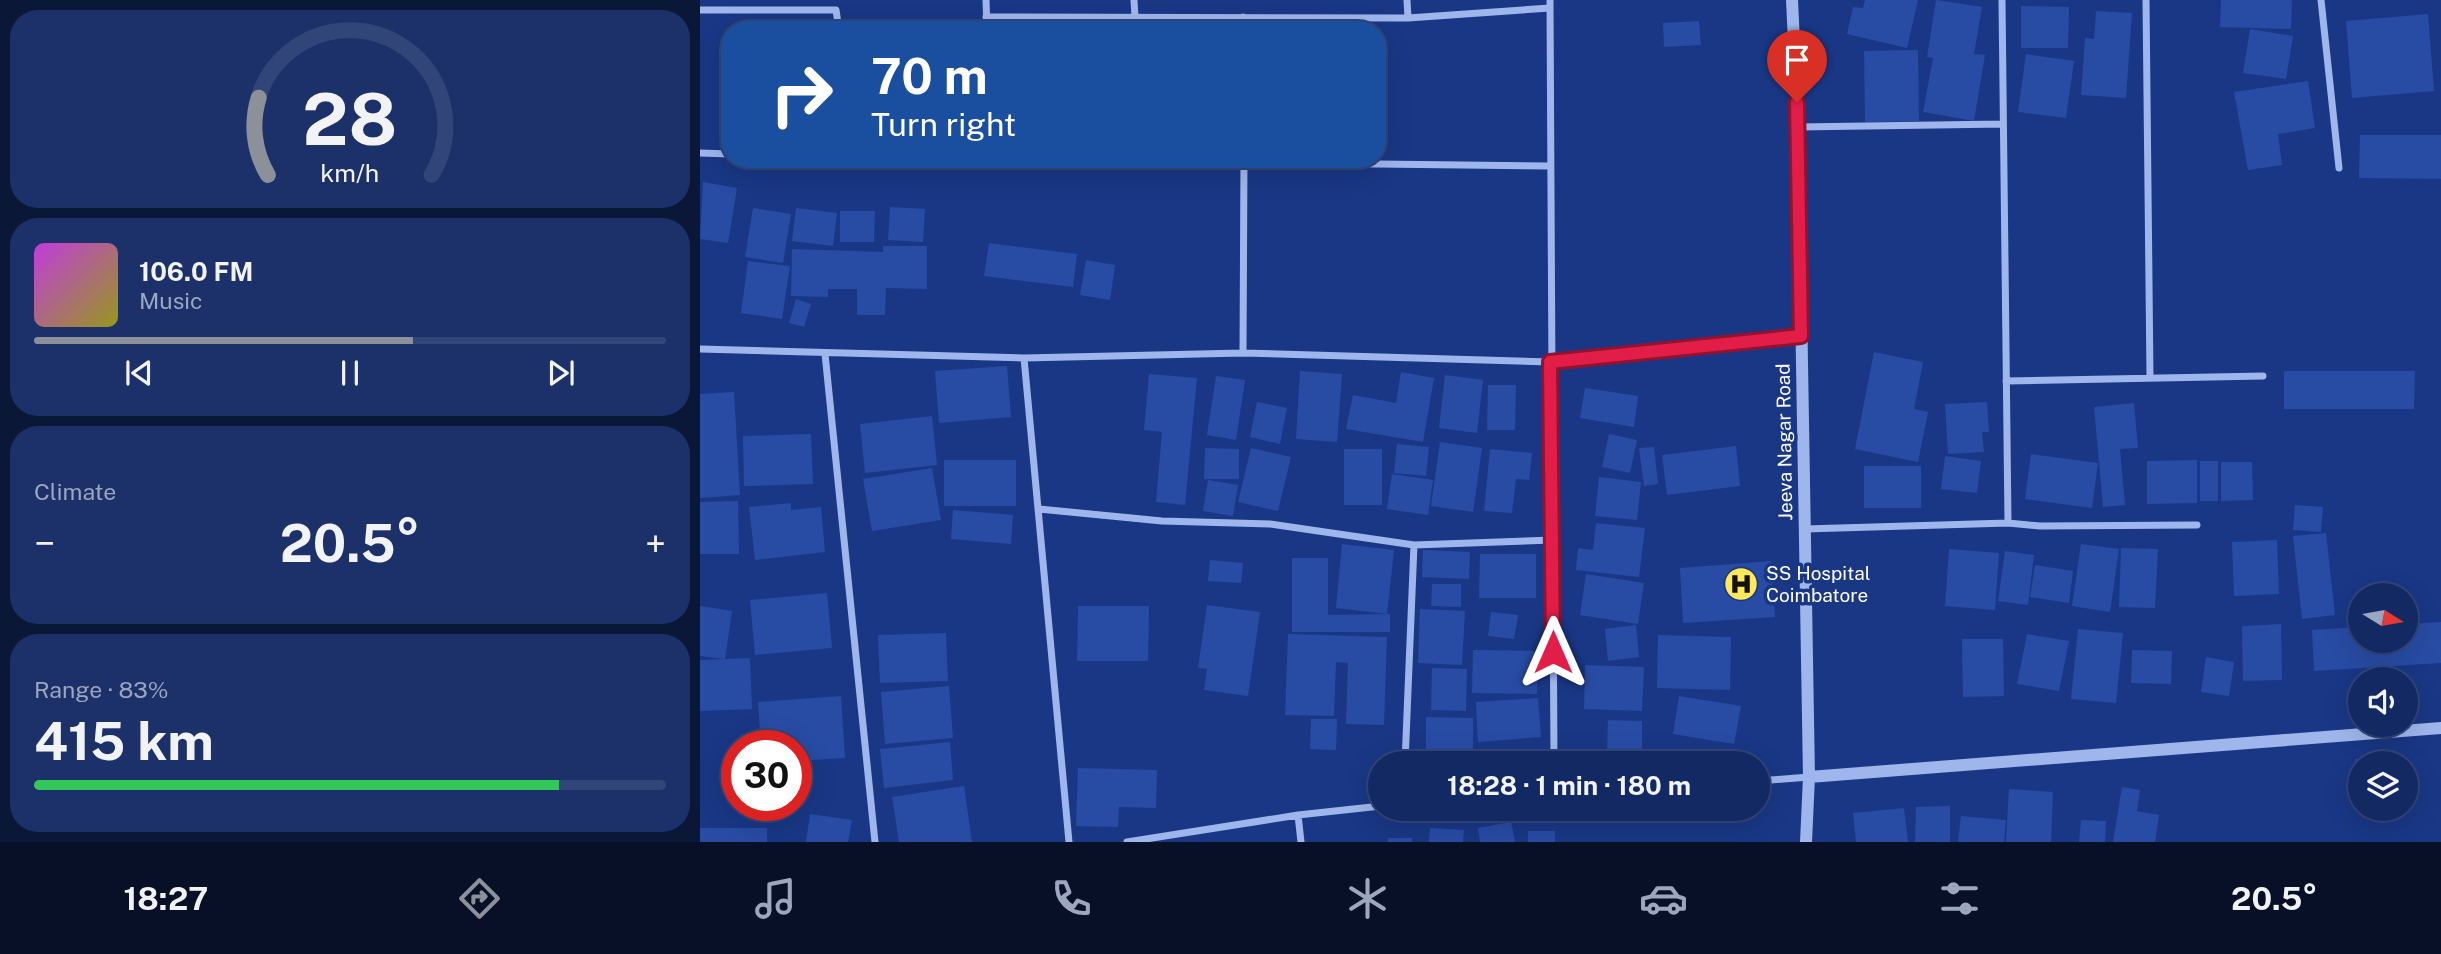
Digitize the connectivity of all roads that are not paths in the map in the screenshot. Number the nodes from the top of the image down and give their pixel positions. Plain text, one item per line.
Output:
1 (840, 0) edge
2 (986, 0) edge
3 (1133, 0) edge
4 (1407, 0) edge
5 (1793, 0) edge
6 (2002, 0) edge
7 (2146, 0) edge
8 (2321, 0) edge
9 (1550, 4) edge
10 (700, 10) edge
11 (836, 10) junction
12 (986, 17) junction
13 (1135, 17) junction
14 (1243, 17) junction
15 (1408, 18) junction
16 (838, 21) edge
17 (986, 21) edge
18 (1243, 21) edge
19 (2003, 124) junction
20 (1798, 127) junction
21 (700, 153) edge
22 (721, 154) edge
23 (1386, 164) edge
24 (1549, 166) junction
25 (1244, 168) edge
26 (2339, 168) dead end
27 (1801, 336) junction
28 (700, 349) edge
29 (1243, 353) junction
30 (825, 354) junction
31 (1024, 358) junction
32 (1550, 362) junction
33 (2263, 376) dead end
34 (2150, 379) junction
35 (2006, 381) junction
36 (1039, 509) junction
37 (2008, 523) junction
38 (2197, 525) dead end
39 (1805, 529) junction
40 (1552, 540) junction
41 (1414, 545) junction
42 (2441, 728) edge
43 (1405, 751) edge
44 (1554, 751) edge
45 (1809, 777) junction
46 (1770, 780) edge
47 (1368, 807) edge
48 (1298, 815) junction
49 (875, 842) edge
50 (1069, 842) edge
51 (1127, 842) edge
52 (1301, 842) edge
53 (1806, 842) edge

1 - 11 street
2 - 12 street
3 - 13 street
4 - 15 street
5 - 20 street, Jeeva Nagar Road
6 - 19 street
7 - 34 street
8 - 26 street
9 - 15 street
9 - 24 street
10 - 11 street
11 - 16 street
12 - 13 street
12 - 17 street
13 - 14 street
14 - 15 street
14 - 18 street
19 - 20 street
19 - 35 street
20 - 27 street, Jeeva Nagar Road
21 - 22 street
23 - 24 street
24 - 32 street
25 - 29 street
27 - 32 street
27 - 39 street, Jeeva Nagar Road
28 - 30 street
29 - 31 street
29 - 32 street
30 - 31 street
30 - 49 street
31 - 36 street
32 - 40 street
33 - 34 street
34 - 35 street
35 - 37 street
36 - 41 street
36 - 50 street
37 - 38 street
37 - 39 street
39 - 45 street, Jeeva Nagar Road
40 - 41 street
40 - 44 street
41 - 43 street
42 - 45 street
45 - 46 street
45 - 53 street, Jeeva Nagar Road
47 - 48 street
48 - 51 street
48 - 52 street

